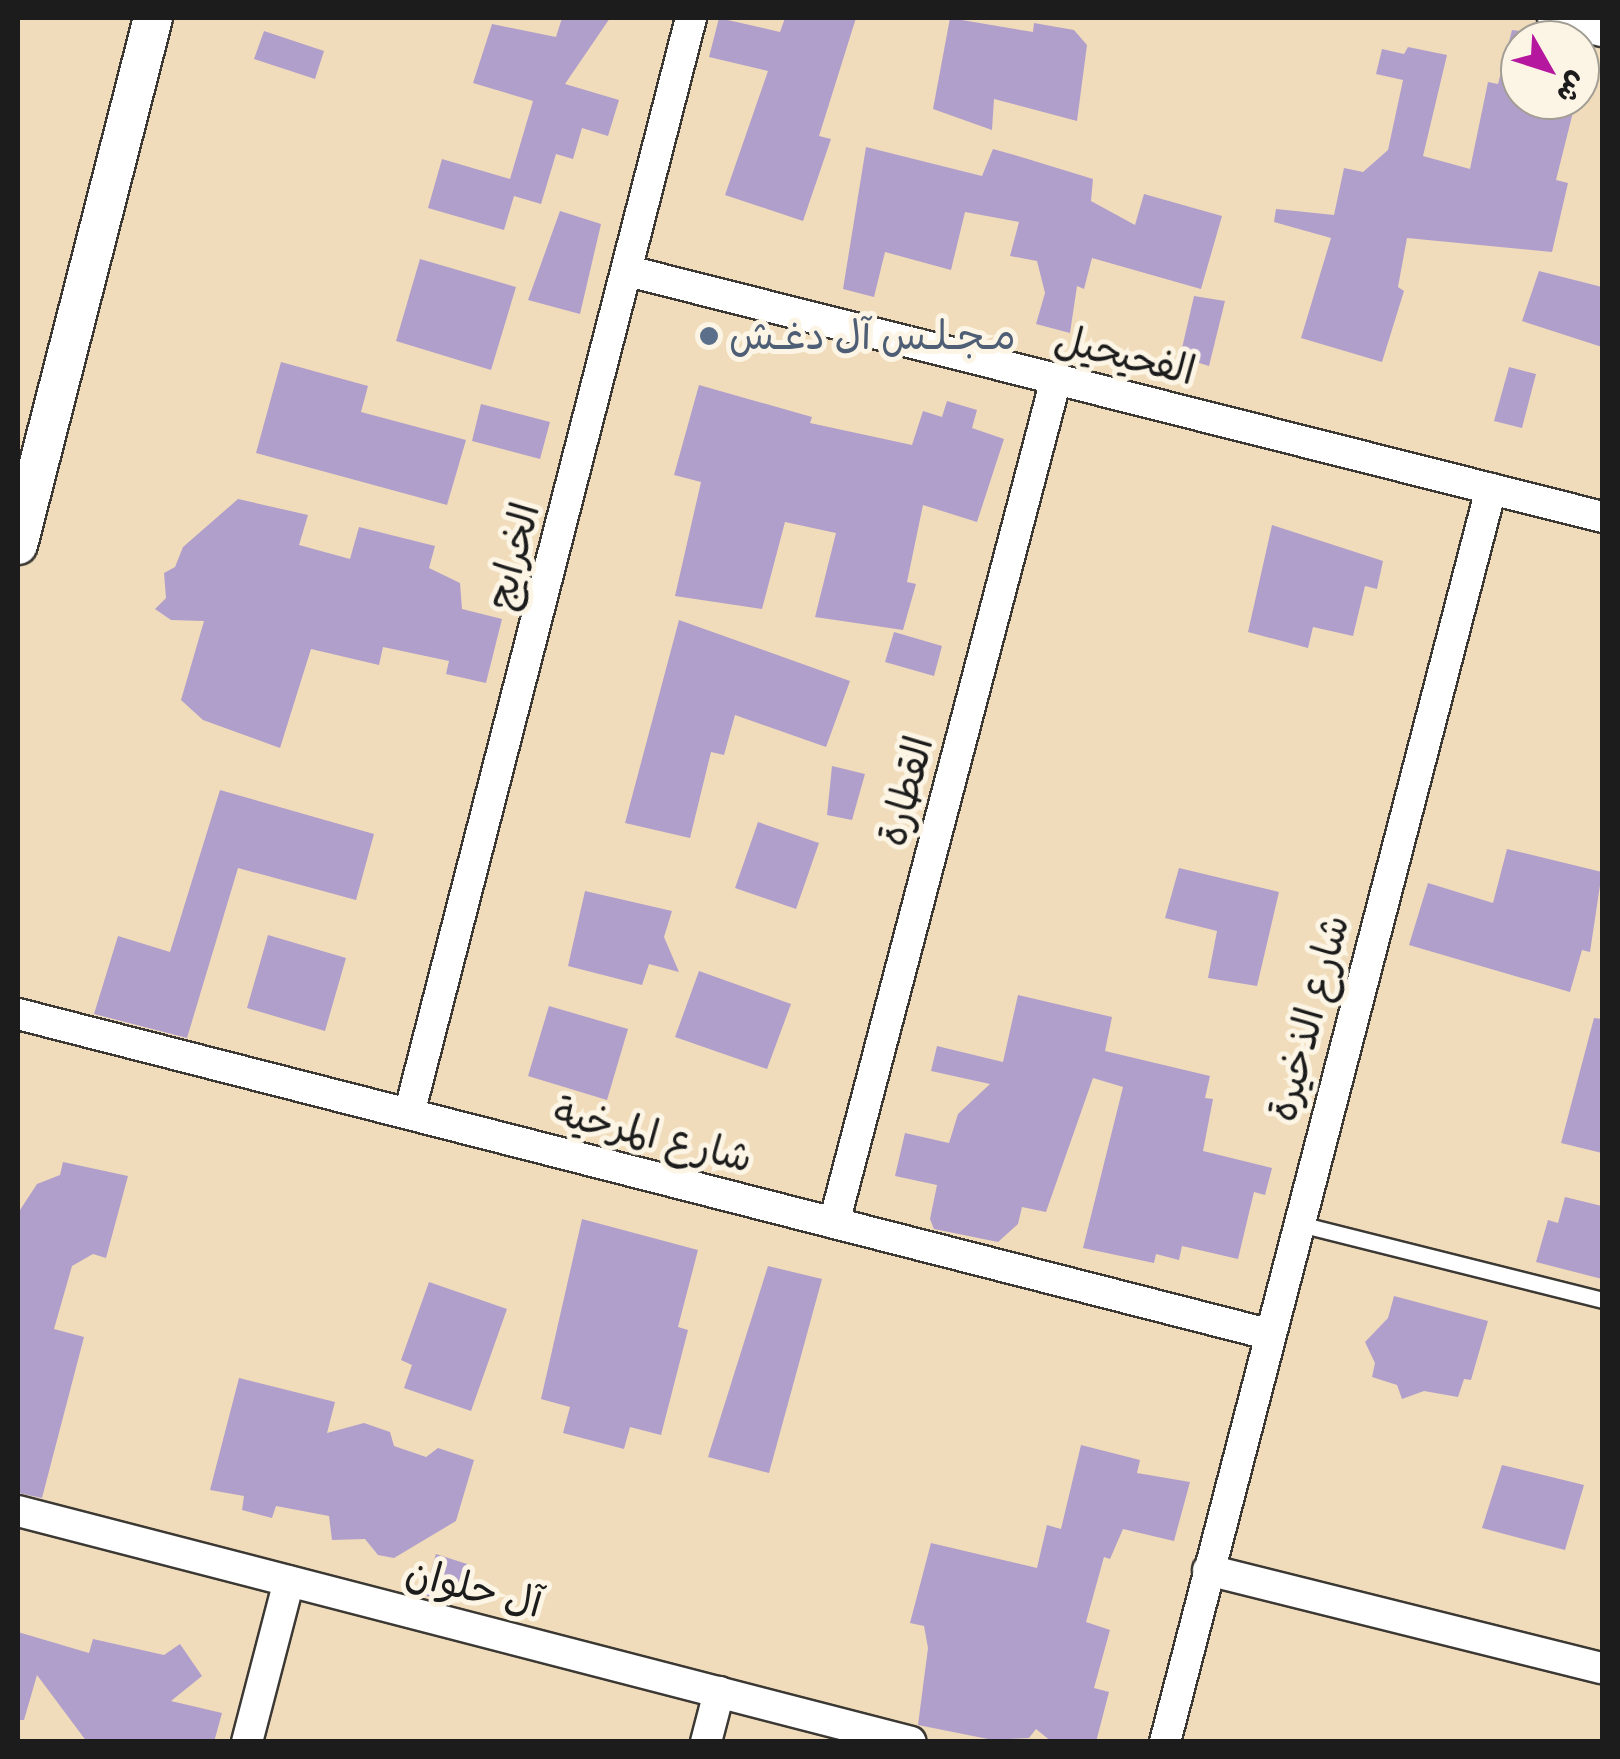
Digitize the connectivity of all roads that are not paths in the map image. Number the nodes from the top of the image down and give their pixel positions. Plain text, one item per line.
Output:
1 (153, 18) edge
2 (691, 18) edge
3 (1553, 18) edge
4 (1602, 31) edge
5 (628, 270) junction
6 (1056, 379) junction
7 (1491, 489) junction
8 (1602, 517) edge
9 (18, 545) edge
10 (18, 1014) edge
11 (410, 1114) junction
12 (834, 1223) junction
13 (1296, 1223) junction
14 (1602, 1300) edge
15 (1268, 1334) junction
16 (18, 1510) edge
17 (1208, 1570) junction
18 (288, 1582) junction
19 (1602, 1668) edge
20 (719, 1692) junction
21 (247, 1742) edge
22 (706, 1742) edge
23 (911, 1742) edge
24 (1165, 1742) edge

1 - 9 street
2 - 5 street, الخرايج
3 - 4 street
5 - 6 street, الفحيحيل
5 - 11 street, الخرايج
6 - 7 street, الفحيحيل
6 - 12 street, القطارة
7 - 8 street, الفحيحيل
7 - 13 street, شارع الذخيرة
10 - 11 street, شارع المرخية
11 - 12 street, شارع المرخية
12 - 15 street, شارع المرخية
13 - 14 lane
13 - 15 street, شارع الذخيرة
15 - 17 street, شارع الذخيرة
16 - 18 street, آل حلوان
17 - 19 street
17 - 24 street, شارع الذخيرة
18 - 20 street, آل حلوان
18 - 21 street
20 - 22 street
20 - 23 street, آل حلوان

